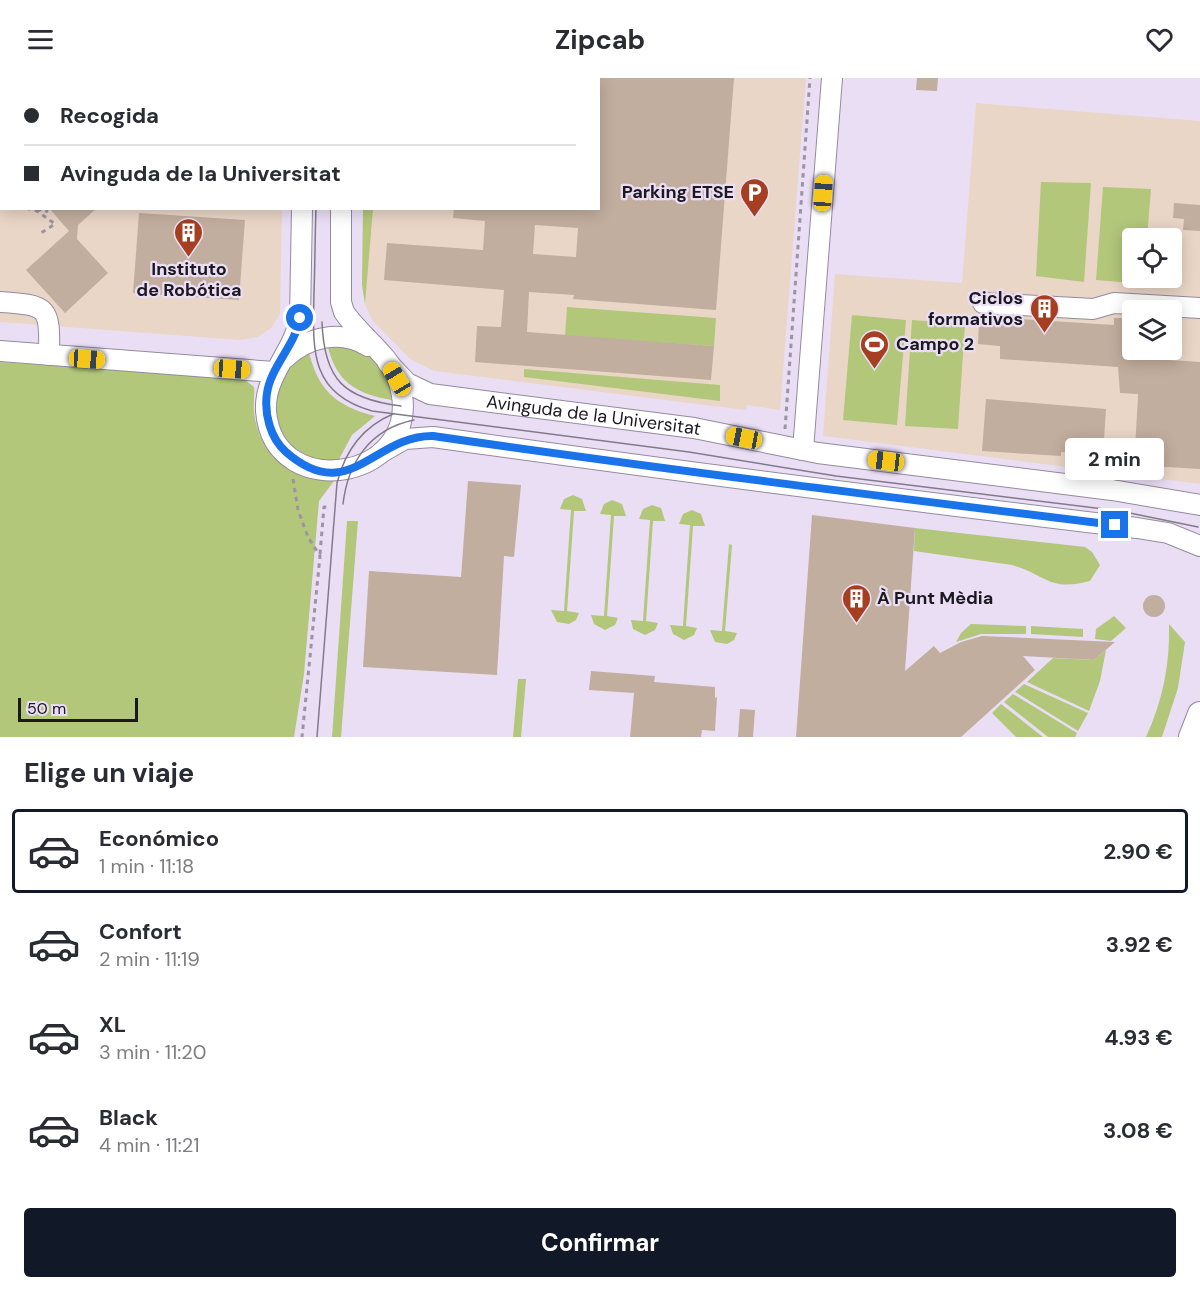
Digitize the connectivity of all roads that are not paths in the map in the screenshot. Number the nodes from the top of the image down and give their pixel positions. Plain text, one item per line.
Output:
1 (832, 78) edge
2 (302, 210) edge
3 (341, 210) edge
4 (0, 302) edge
5 (982, 303) dead end
6 (1200, 308) edge
7 (0, 351) edge
8 (48, 355) junction
9 (382, 357) junction
10 (278, 367) junction
11 (803, 450) junction
12 (382, 452) junction
13 (1200, 505) edge
14 (1200, 546) edge
15 (1200, 714) edge
16 (1191, 737) edge

1 - 11 street
2 - 10 street
3 - 9 street
4 - 8 street
5 - 6 street
7 - 8 street
8 - 10 street
9 - 10 street
9 - 11 street, Avinguda de la Universitat
9 - 12 street
10 - 12 street
11 - 13 street, Avinguda de la Universitat
12 - 14 street
15 - 16 main road

